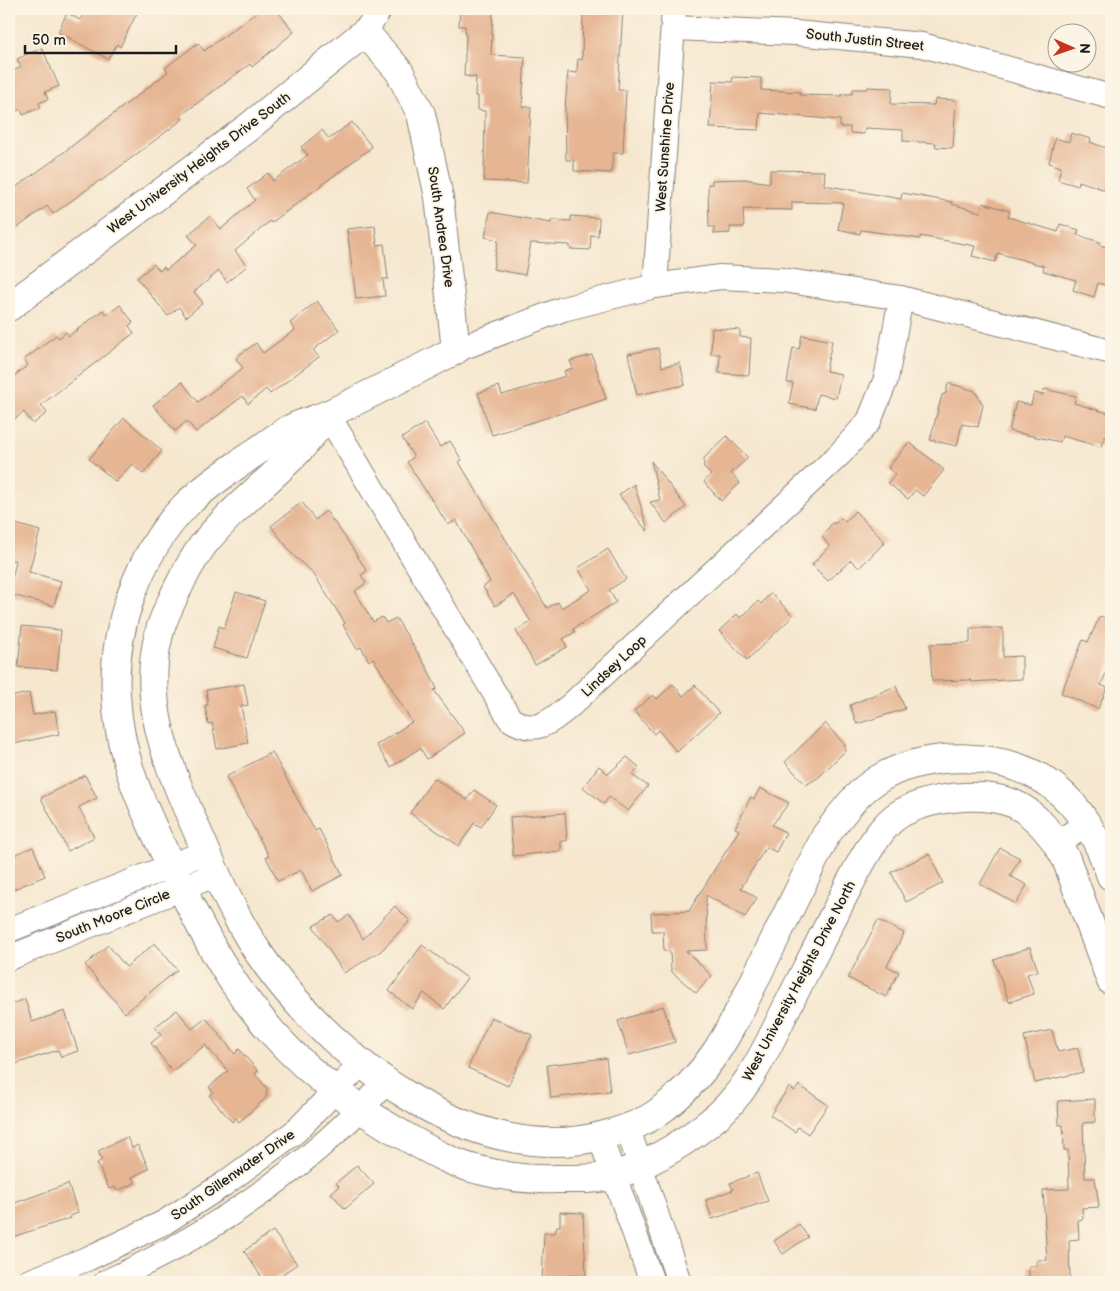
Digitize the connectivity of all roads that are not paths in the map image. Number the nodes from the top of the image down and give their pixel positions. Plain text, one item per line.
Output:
1 (380, 9) edge
2 (673, 19) edge
3 (365, 32) junction
4 (1111, 97) edge
5 (655, 286) junction
6 (902, 298) junction
7 (9, 307) edge
8 (456, 350) junction
9 (1111, 352) edge
10 (328, 415) junction
11 (1085, 824) junction
12 (1058, 843) junction
13 (212, 863) junction
14 (1111, 876) edge
15 (176, 877) junction
16 (9, 930) edge
17 (9, 958) edge
18 (1111, 981) edge
19 (362, 1062) junction
20 (386, 1082) junction
21 (336, 1091) junction
22 (360, 1111) junction
23 (628, 1129) junction
24 (600, 1137) junction
25 (640, 1164) junction
26 (614, 1175) junction
27 (28, 1282) edge
28 (106, 1282) edge
29 (652, 1282) edge
30 (678, 1282) edge

1 - 3 street, West University Heights Drive South
2 - 4 street, South Justin Street
2 - 5 street, West Sunshine Drive
3 - 7 street, West University Heights Drive South
3 - 8 street, South Andrea Drive
5 - 6 street, West University Heights Drive North
5 - 8 street, West University Heights Drive North
6 - 9 street, West University Heights Drive North
6 - 10 street, Lindsey Loop
8 - 10 street, West University Heights Drive North
10 - 13 street, West University Heights Drive North
10 - 15 street, West University Heights Drive North
11 - 12 street
11 - 14 street, West University Heights Drive North
11 - 23 street, West University Heights Drive North
12 - 18 street, West University Heights Drive North
12 - 25 street, West University Heights Drive North
13 - 15 street, South Moore Circle
13 - 19 street, West University Heights Drive North
15 - 16 street, South Moore Circle
15 - 17 street, South Moore Circle
15 - 21 street, West University Heights Drive North
19 - 20 street, West University Heights Drive North
19 - 21 street, South Gillenwater Drive
20 - 22 street, South Gillenwater Drive
20 - 24 street, West University Heights Drive North
21 - 22 street, West University Heights Drive North
21 - 27 street, South Gillenwater Drive
22 - 26 street, West University Heights Drive North
22 - 28 street, South Gillenwater Drive
23 - 24 street, West University Heights Drive North
23 - 25 street
24 - 26 street
25 - 26 street, West University Heights Drive North
25 - 30 street
26 - 29 street

